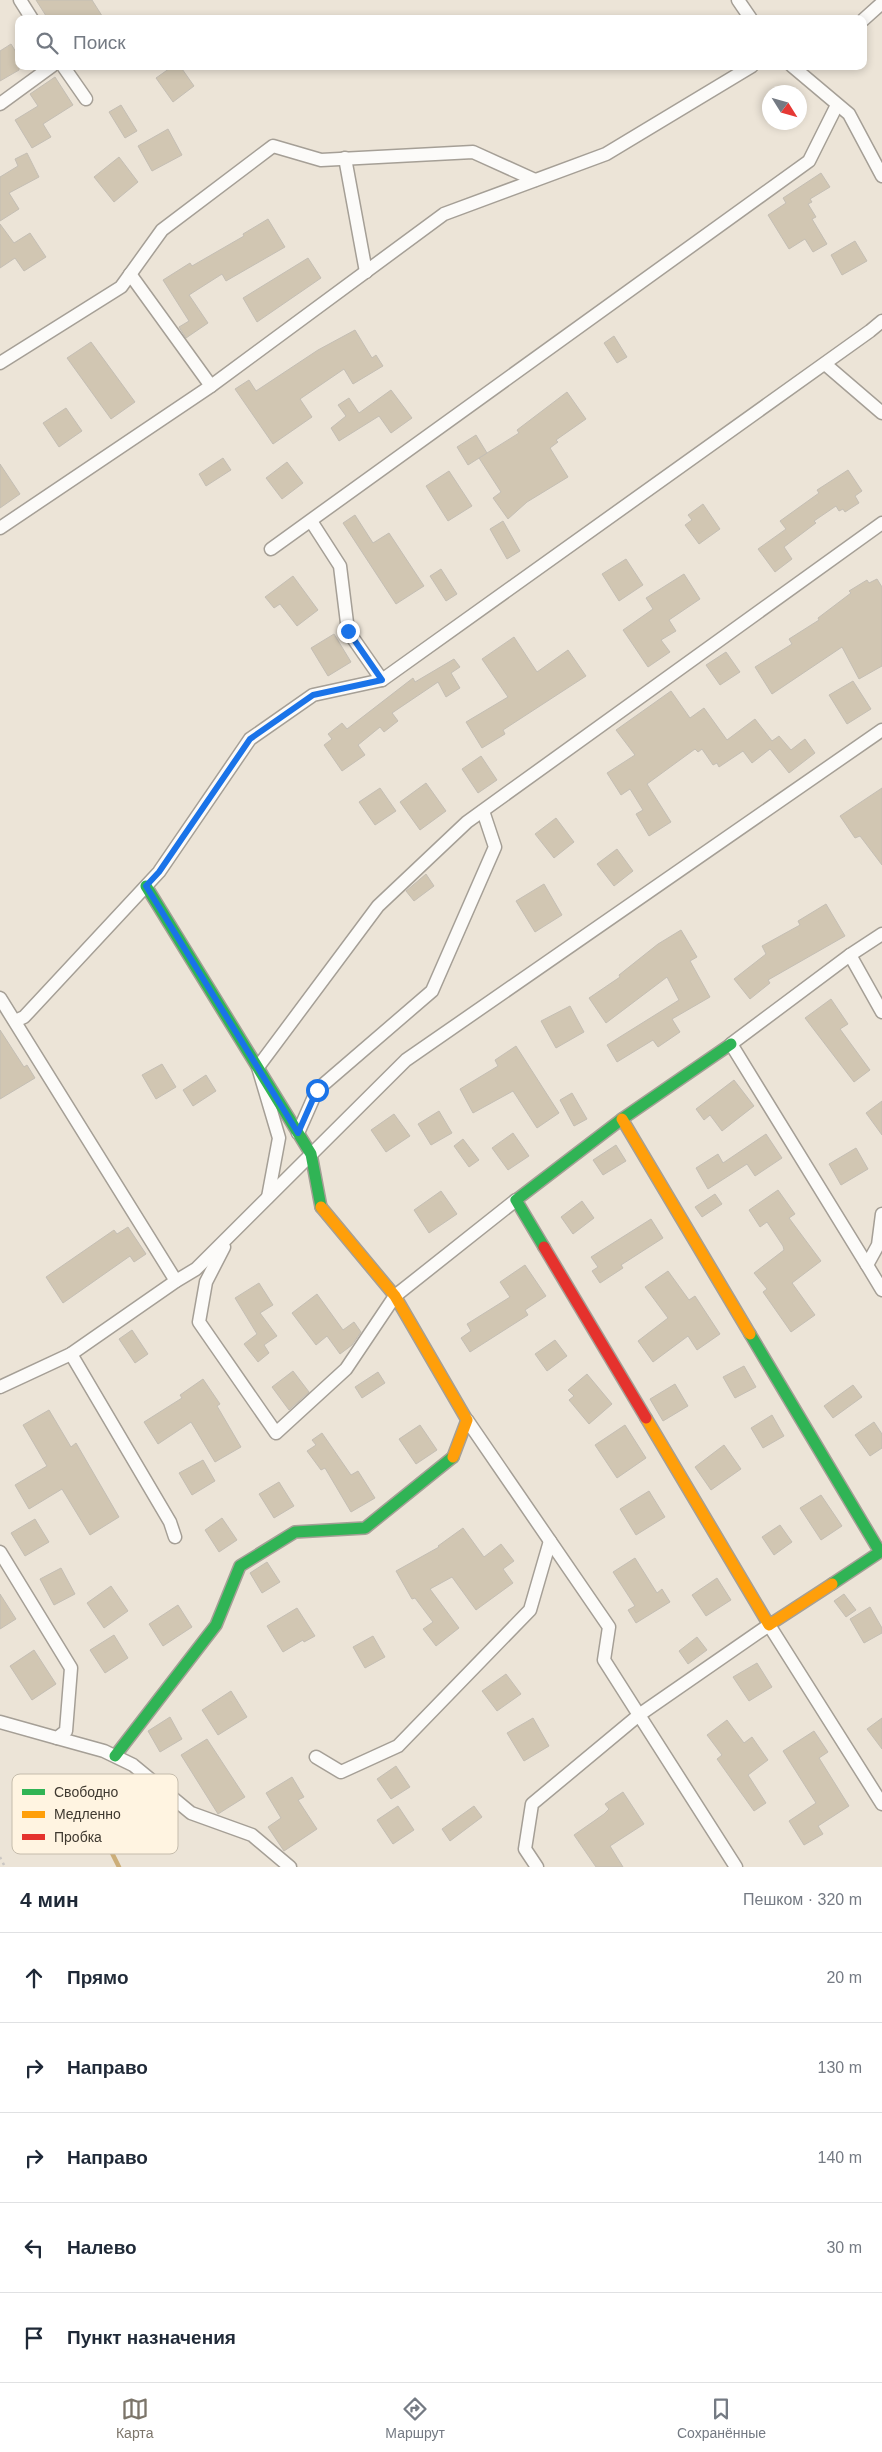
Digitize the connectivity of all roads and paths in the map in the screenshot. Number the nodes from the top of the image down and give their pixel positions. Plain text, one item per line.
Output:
1 (20, 0) edge
2 (738, 0) edge
3 (882, 3) edge
4 (29, 15) edge
5 (748, 15) edge
6 (867, 16) edge
7 (47, 70) edge
8 (66, 70) edge
9 (745, 70) edge
10 (797, 70) edge
11 (86, 99) dead end
12 (0, 104) edge
13 (837, 105) junction
14 (345, 158) junction
15 (882, 176) edge
16 (535, 180) junction
17 (366, 272) junction
18 (130, 274) junction
19 (882, 321) edge
20 (0, 363) edge
21 (825, 364) junction
22 (212, 386) junction
23 (882, 413) edge
24 (311, 521) junction
25 (882, 523) edge
26 (0, 528) edge
27 (271, 549) dead end
28 (382, 680) junction
29 (882, 730) edge
30 (483, 811) junction
31 (146, 886) junction
32 (882, 934) edge
33 (850, 955) junction
34 (0, 998) edge
35 (882, 1012) edge
36 (15, 1021) junction
37 (731, 1044) junction
38 (258, 1067) junction
39 (622, 1119) junction
40 (298, 1133) junction
41 (311, 1154) junction
42 (268, 1197) junction
43 (516, 1200) junction
44 (882, 1214) edge
45 (230, 1235) junction
46 (867, 1264) junction
47 (176, 1281) junction
48 (882, 1290) edge
49 (395, 1296) junction
50 (71, 1354) junction
51 (0, 1387) edge
52 (468, 1420) junction
53 (175, 1537) dead end
54 (550, 1541) junction
55 (0, 1552) edge
56 (881, 1553) edge
57 (769, 1625) junction
58 (639, 1715) junction
59 (0, 1722) edge
60 (57, 1738) junction
61 (115, 1756) junction
62 (316, 1757) dead end
63 (144, 1774) edge
64 (178, 1802) edge
65 (882, 1804) edge
66 (0, 1857) edge
67 (5, 1867) edge
68 (290, 1867) edge
69 (538, 1867) edge
70 (736, 1867) edge

1 - 4 street
2 - 5 street
3 - 6 street
7 - 12 street
8 - 11 street
9 - 16 street
10 - 13 street
13 - 15 street
13 - 24 street
14 - 16 street
14 - 17 street
14 - 18 street
16 - 17 street
17 - 22 street
18 - 20 street
18 - 22 street
19 - 21 street
21 - 23 street
21 - 28 street
22 - 26 street
24 - 27 street
24 - 28 street
25 - 30 street
28 - 31 street
29 - 41 street
30 - 38 street
30 - 40 street
31 - 36 street
31 - 38 street
32 - 33 street
33 - 35 street
33 - 37 street
34 - 36 street
36 - 47 street
37 - 39 street
37 - 46 street
38 - 40 street
38 - 42 street
39 - 43 street
39 - 56 street
40 - 41 street
41 - 42 street
41 - 49 street
42 - 45 street
43 - 49 street
43 - 57 street
44 - 46 street
45 - 47 street
45 - 49 street
46 - 48 street
47 - 50 street
49 - 52 street
50 - 51 street
50 - 53 street
52 - 54 street
52 - 61 street
54 - 58 street
54 - 62 street
55 - 60 street
56 - 57 street
57 - 58 street
57 - 65 street
58 - 69 street
58 - 70 street
59 - 60 street
60 - 61 street
61 - 63 street
64 - 68 street
66 - 67 path

